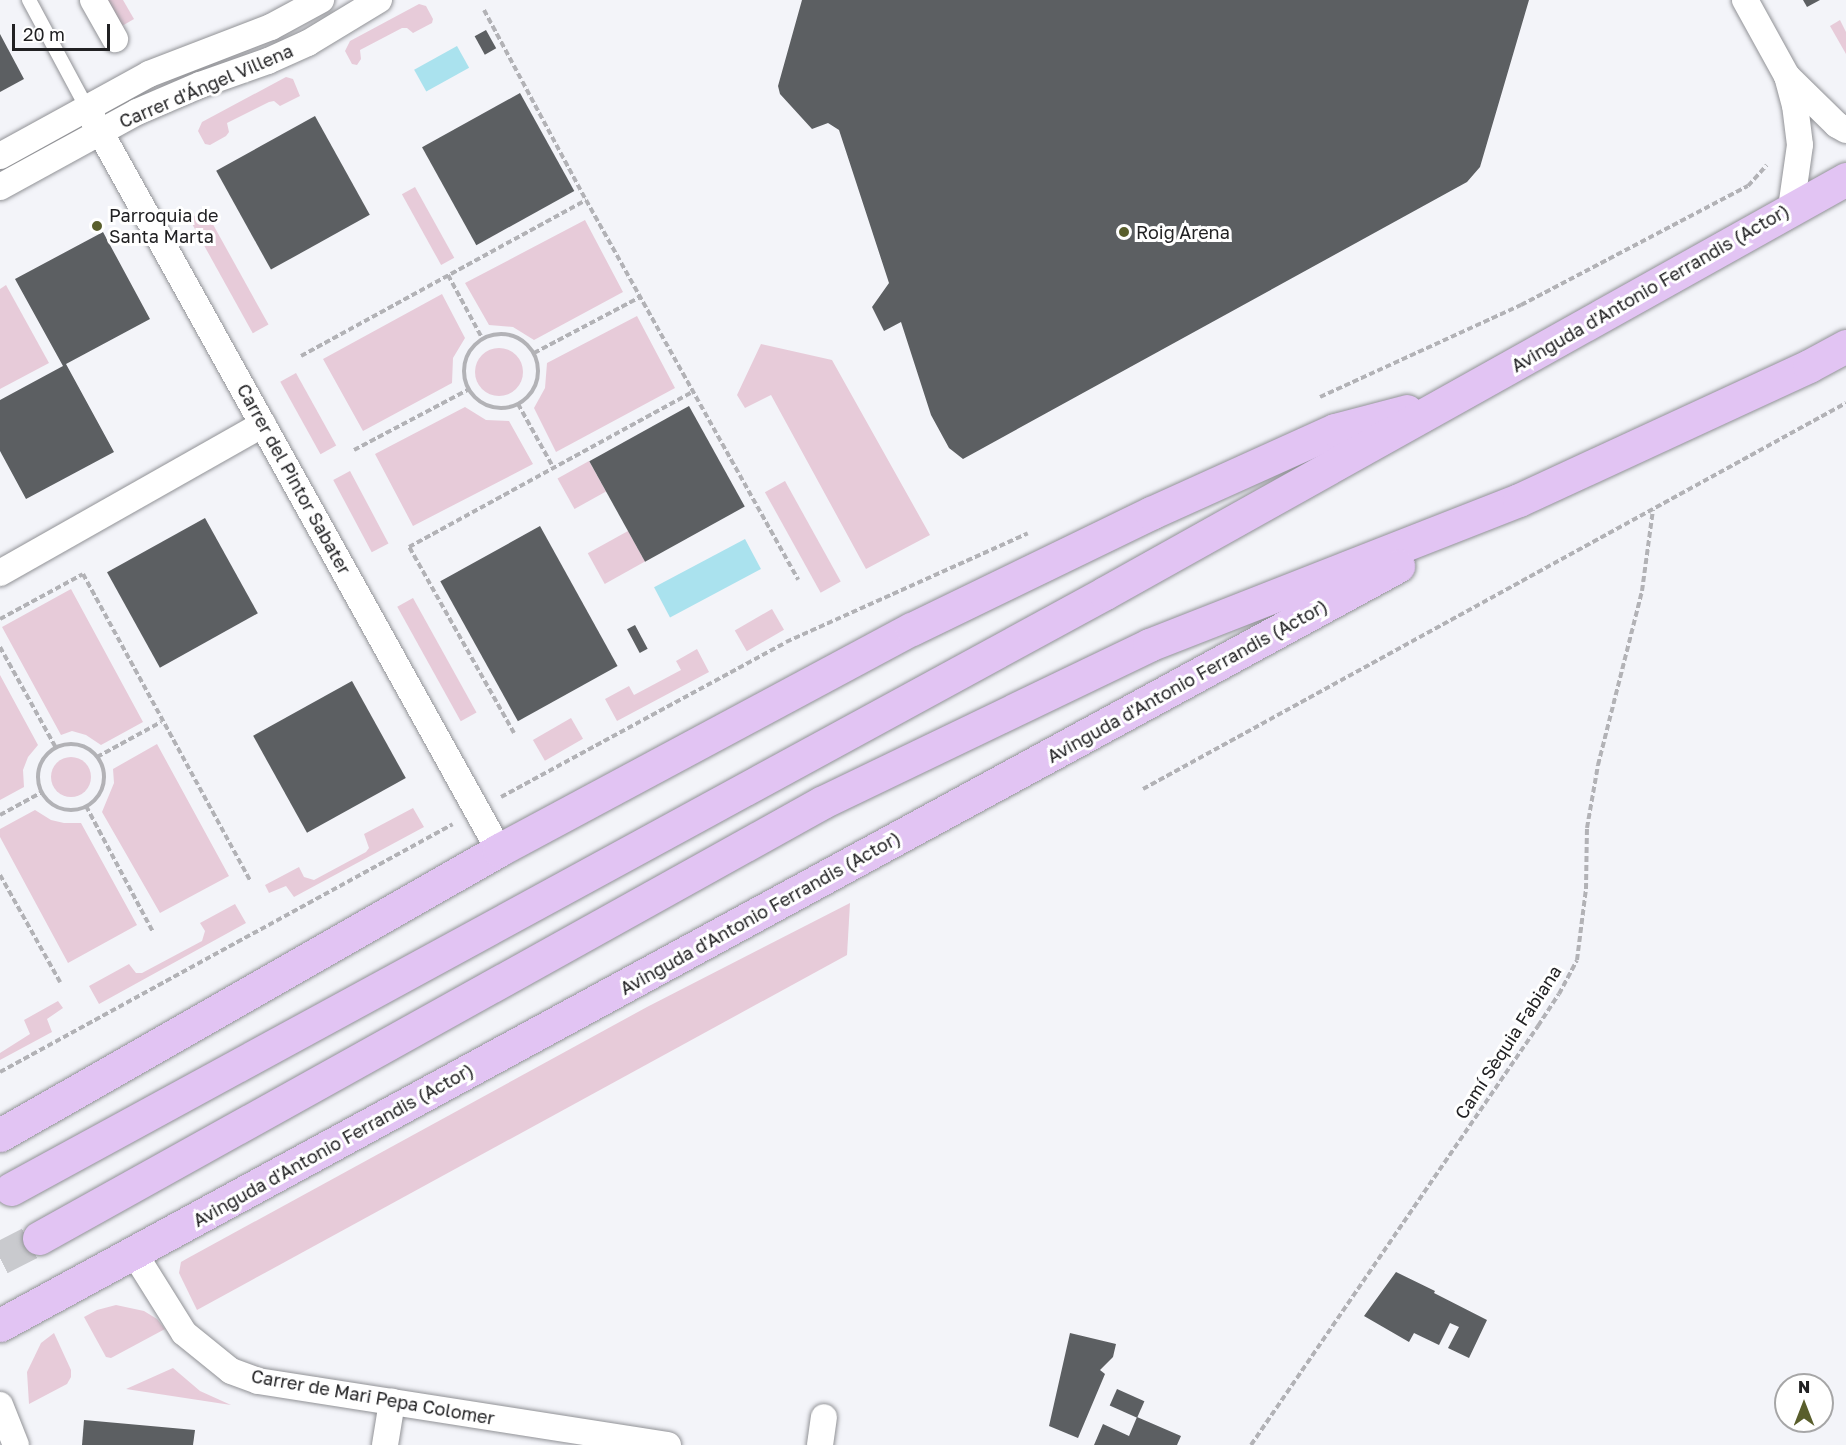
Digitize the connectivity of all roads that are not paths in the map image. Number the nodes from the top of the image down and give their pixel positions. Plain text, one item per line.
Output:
1 (29, 0) edge
2 (93, 0) edge
3 (321, 0) edge
4 (379, 0) edge
5 (1745, 0) edge
6 (115, 39) dead end
7 (1787, 76) junction
8 (87, 108) junction
9 (1846, 130) edge
10 (101, 131) junction
11 (0, 156) edge
12 (1846, 178) edge
13 (0, 187) edge
14 (1791, 208) junction
15 (1846, 346) edge
16 (1455, 399) junction
17 (263, 424) junction
18 (1519, 500) junction
19 (0, 573) edge
20 (499, 850) junction
21 (0, 1135) edge
22 (11, 1189) dead end
23 (39, 1238) tunnel mouth
24 (134, 1253) junction
25 (0, 1325) edge
26 (392, 1402) junction
27 (0, 1406) edge
28 (824, 1418) dead end
29 (657, 1444) edge
30 (16, 1445) edge
31 (386, 1445) edge
32 (820, 1445) edge

1 - 8 lane
2 - 6 street
3 - 8 street, Carrer d'Ángel Villena
4 - 10 street, Carrer d'Ángel Villena
5 - 7 street
7 - 9 street
7 - 14 street
8 - 10 street, Carrer del Pintor Sabater
8 - 11 street, Carrer d'Ángel Villena
10 - 13 street, Carrer d'Ángel Villena
10 - 17 street, Carrer del Pintor Sabater
12 - 14 main road, Avinguda d'Antonio Ferrandis (Actor)
14 - 16 main road, Avinguda d'Antonio Ferrandis (Actor)
15 - 18 main road, Avinguda d'Antonio Ferrandis (Actor)
16 - 20 main road, Avinguda d'Antonio Ferrandis (Actor)
16 - 22 main road, Avinguda d'Antonio Ferrandis (Actor)
17 - 19 street
17 - 20 street, Carrer del Pintor Sabater
18 - 23 main road, Avinguda d'Antonio Ferrandis (Actor)
18 - 24 main road, Avinguda d'Antonio Ferrandis (Actor)
20 - 21 main road, Avinguda d'Antonio Ferrandis (Actor)
24 - 25 main road, Avinguda d'Antonio Ferrandis (Actor)
24 - 26 street, Carrer de Mari Pepa Colomer
26 - 29 street, Carrer de Mari Pepa Colomer
26 - 31 street
27 - 30 street
28 - 32 street

